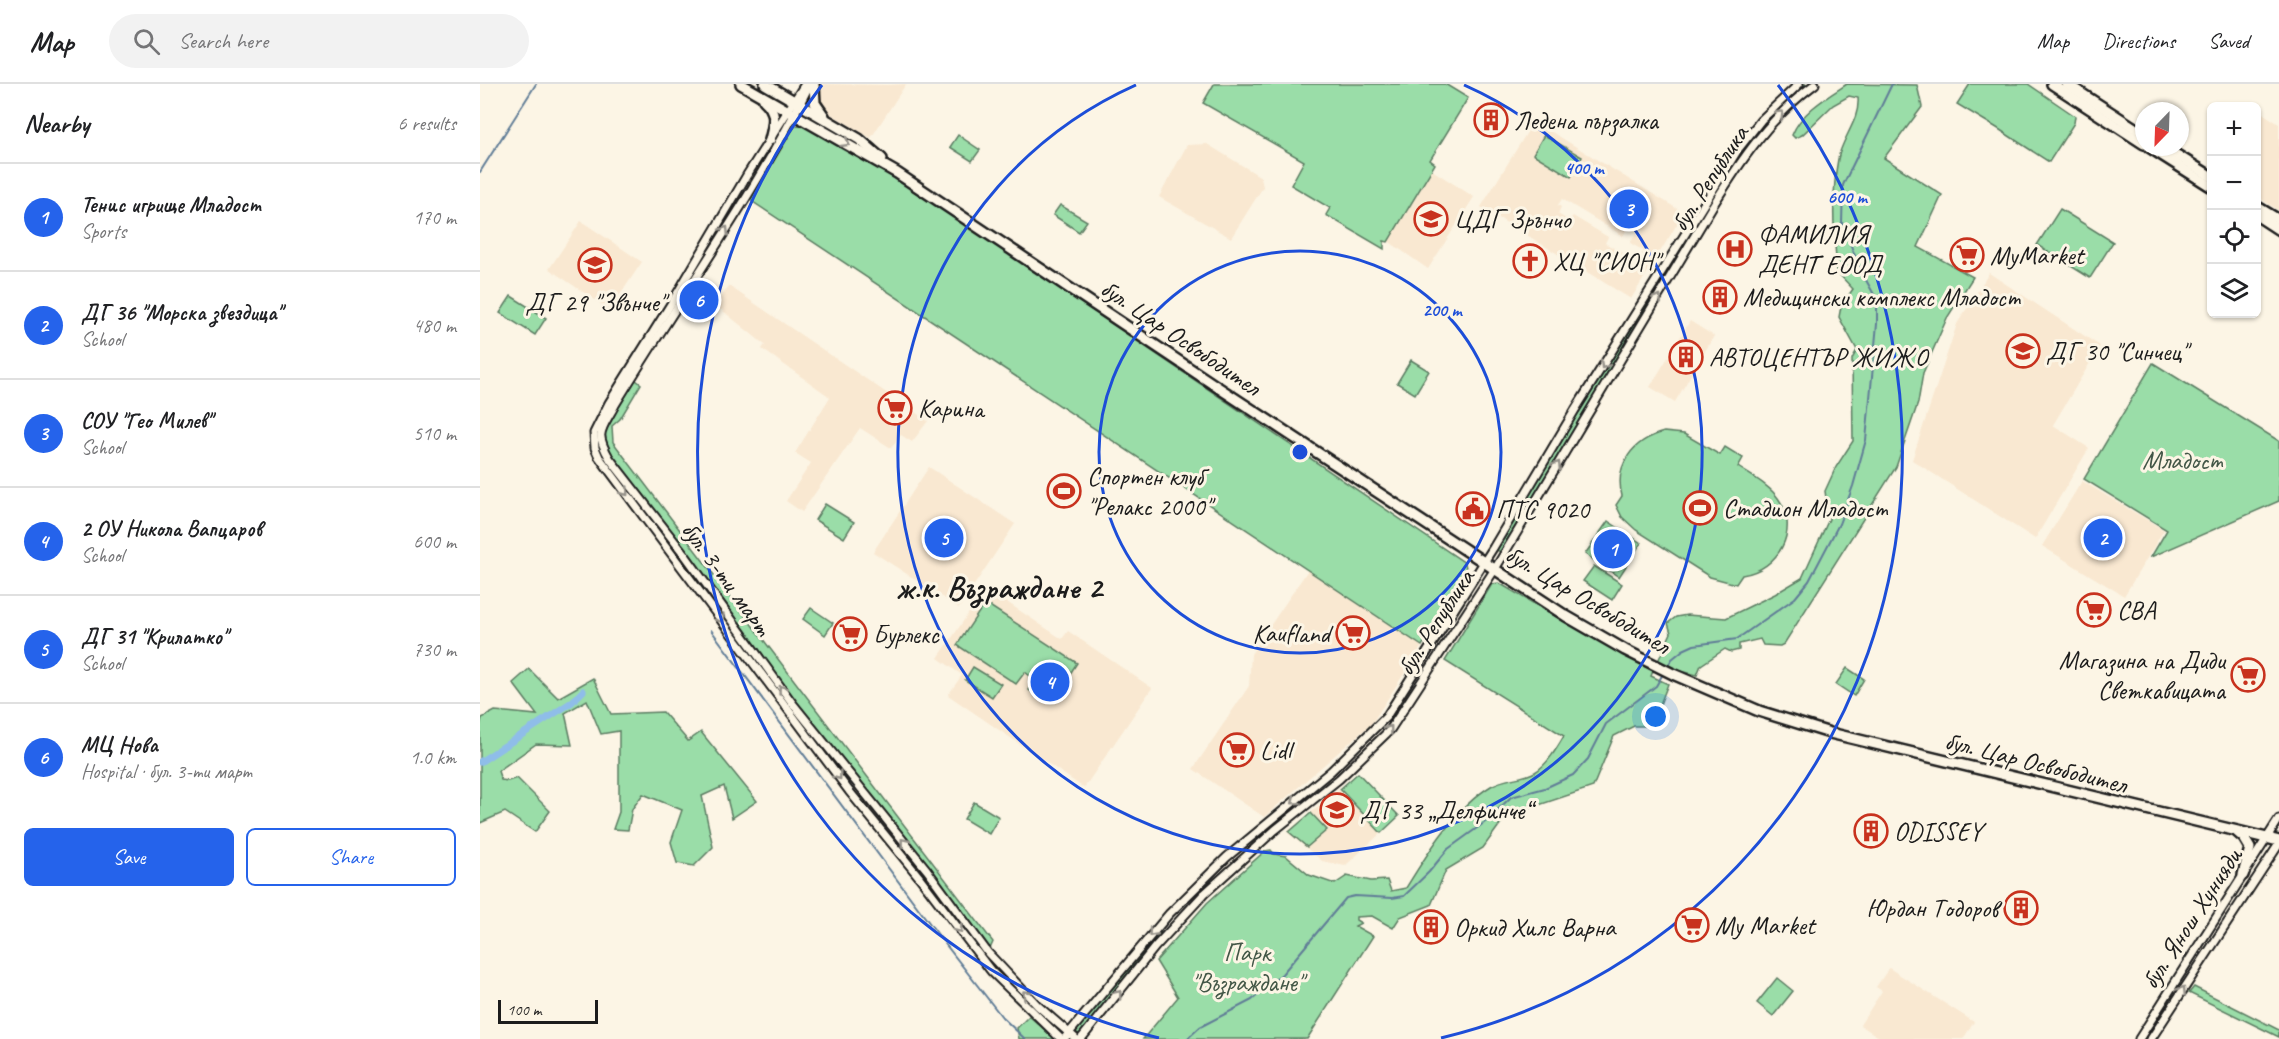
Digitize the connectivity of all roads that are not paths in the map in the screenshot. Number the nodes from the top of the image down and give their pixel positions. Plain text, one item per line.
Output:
1 (765, 84) edge
2 (805, 84) edge
3 (812, 84) edge
4 (1799, 84) edge
5 (1815, 84) edge
6 (2052, 84) edge
7 (2067, 84) edge
8 (743, 85) edge
9 (797, 102) junction
10 (791, 111) junction
11 (825, 118) junction
12 (2135, 128) edge
13 (2135, 138) edge
14 (770, 140) junction
15 (2163, 156) edge
16 (2178, 156) edge
17 (897, 173) junction
18 (2207, 174) edge
19 (2207, 184) edge
20 (2261, 209) edge
21 (2261, 219) edge
22 (2279, 220) edge
23 (2279, 230) edge
24 (1485, 562) junction
25 (1495, 569) junction
26 (2279, 819) edge
27 (2235, 831) junction
28 (2268, 838) junction
29 (2279, 842) edge
30 (2243, 875) junction
31 (1064, 1037) edge
32 (1076, 1039) edge
33 (1081, 1039) edge
34 (2139, 1039) edge
35 (2151, 1039) edge

1 - 9 main road, бул. Цар Освободител
2 - 9 street
3 - 9 street
3 - 11 main road
4 -> 24 street, бул. Република
25 -> 5 street, бул. Република
6 - 13 main road
7 - 12 main road
8 - 10 main road, бул. Цар Освободител
8 - 14 main road
9 - 10 street
9 - 11 main road, бул. Цар Освободител
10 - 14 street, бул. 3-ти март
10 -> 17 main road, бул. Цар Освободител
31 -> 10 street, бул. 3-ти март
11 - 17 main road, бул. Цар Освободител
14 -> 31 street, бул. 3-ти март
15 - 19 main road
16 - 18 main road
17 - 24 main road, бул. Цар Освободител
20 - 22 main road
21 - 23 main road
24 - 25 main road, бул. Цар Освободител
24 -> 31 street, бул. Република
25 - 27 main road, бул. Цар Освободител
33 -> 25 street, бул. Република
26 - 28 street, бул. Янош Хунияди
27 - 28 main road, бул. Цар Освободител
27 - 30 main road
28 - 29 main road, бул. Цар Освободител
28 - 30 street, бул. Янош Хунияди
35 -> 29 street, бул. Янош Хунияди
30 - 34 street, бул. Янош Хунияди
31 - 32 street, бул. 3-ти март

